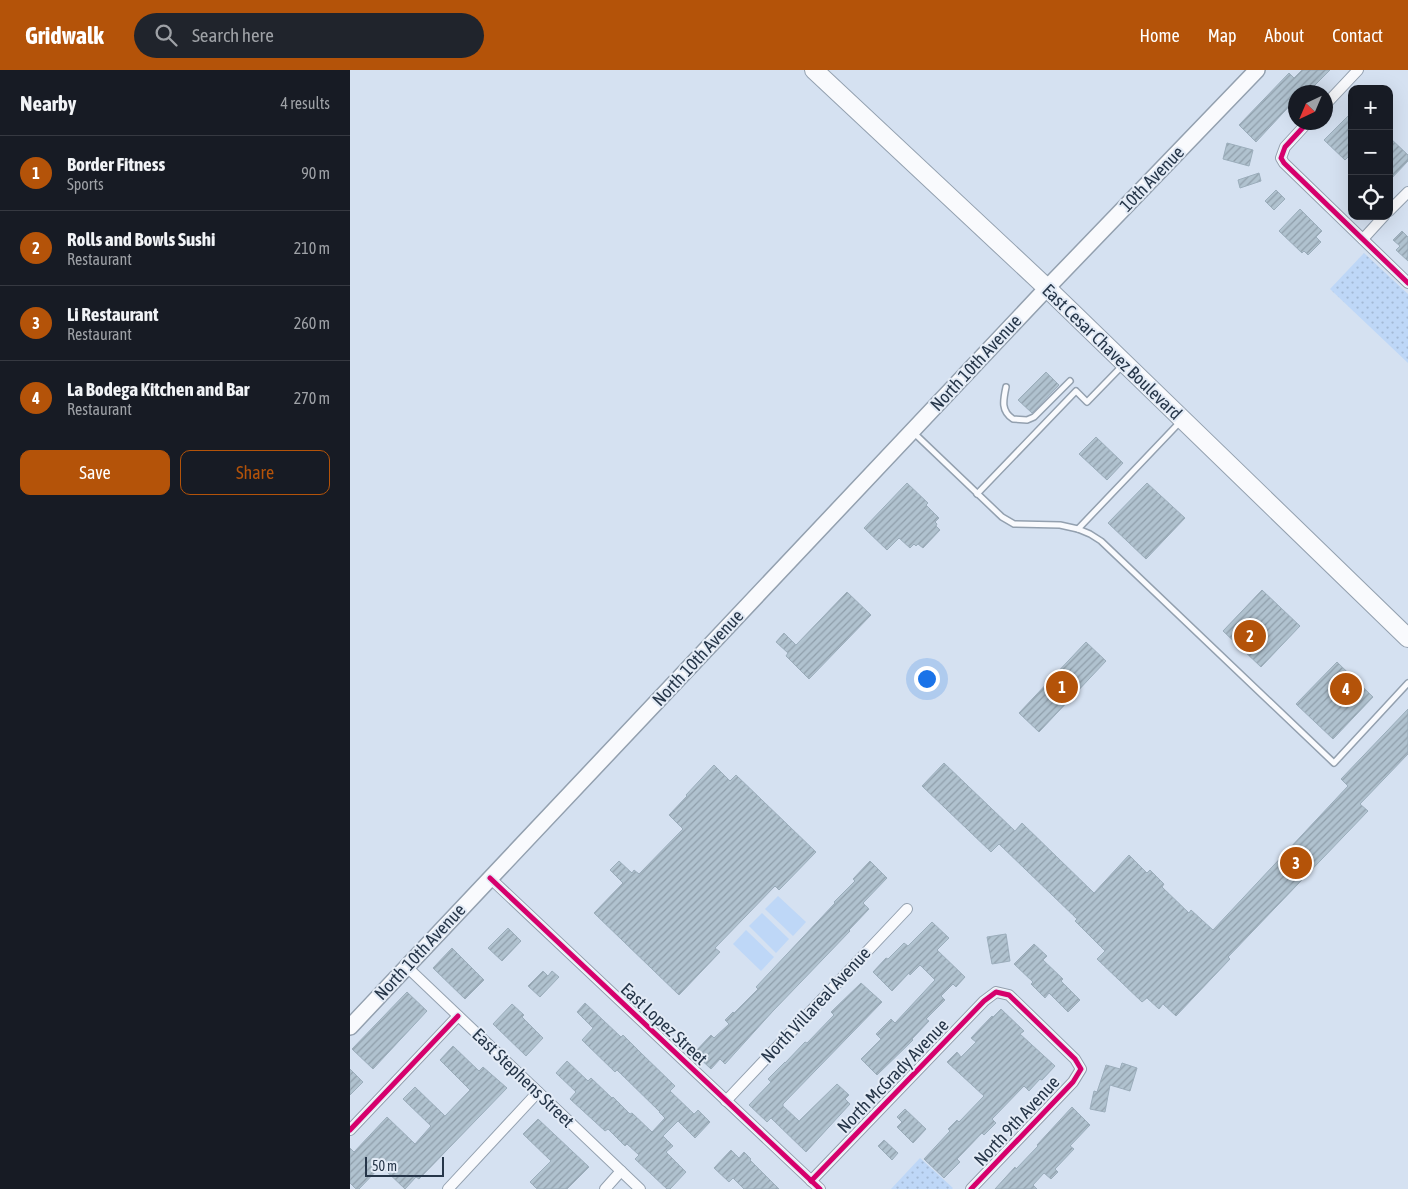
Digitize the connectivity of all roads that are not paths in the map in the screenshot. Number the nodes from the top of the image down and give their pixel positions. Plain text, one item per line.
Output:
1 (814, 70) edge
2 (1257, 70) edge
3 (1358, 70) edge
4 (1333, 97) edge
5 (1300, 130) edge
6 (1408, 192) edge
7 (1393, 207) edge
8 (1380, 220) edge
9 (1363, 239) junction
10 (1408, 283) edge
11 (1046, 288) junction
12 (1124, 364) junction
13 (1070, 381) dead end
14 (1006, 387) dead end
15 (1182, 420) junction
16 (912, 432) junction
17 (977, 494) junction
18 (1078, 529) junction
19 (1408, 638) edge
20 (1408, 683) edge
21 (490, 878) junction
22 (907, 909) dead end
23 (407, 967) junction
24 (996, 992) joint
25 (458, 1016) junction
26 (350, 1027) edge
27 (538, 1092) junction
28 (726, 1101) junction
29 (350, 1130) edge
30 (621, 1172) junction
31 (811, 1181) junction
32 (448, 1189) edge
33 (605, 1189) edge
34 (640, 1189) edge
35 (820, 1189) edge
36 (971, 1189) edge

1 - 11 highway, East Cesar Chavez Boulevard
2 - 11 main road, 10th Avenue
3 - 4 street
5 - 9 street
6 - 7 street
8 - 9 street
9 - 10 street
11 - 12 highway, East Cesar Chavez Boulevard
11 - 16 main road, North 10th Avenue
12 - 15 highway, East Cesar Chavez Boulevard
12 - 17 lane
13 - 14 lane
15 - 18 lane
15 - 19 highway, East Cesar Chavez Boulevard
16 - 17 lane
16 - 21 main road, North 10th Avenue
17 - 18 lane
18 - 20 lane
21 - 23 main road, North 10th Avenue
21 - 28 street, East Lopez Street
22 - 28 street, North Villareal Avenue
23 - 25 street, East Stephens Street
23 - 26 main road, North 10th Avenue
24 - 31 street, North McGrady Avenue
24 - 36 street, North 9th Avenue
25 - 27 street, East Stephens Street
25 - 29 street
27 - 30 street, East Stephens Street
27 - 32 street
28 - 31 street, East Lopez Street
30 - 33 street
30 - 34 street, East Stephens Street
31 - 35 street, East Lopez Street

